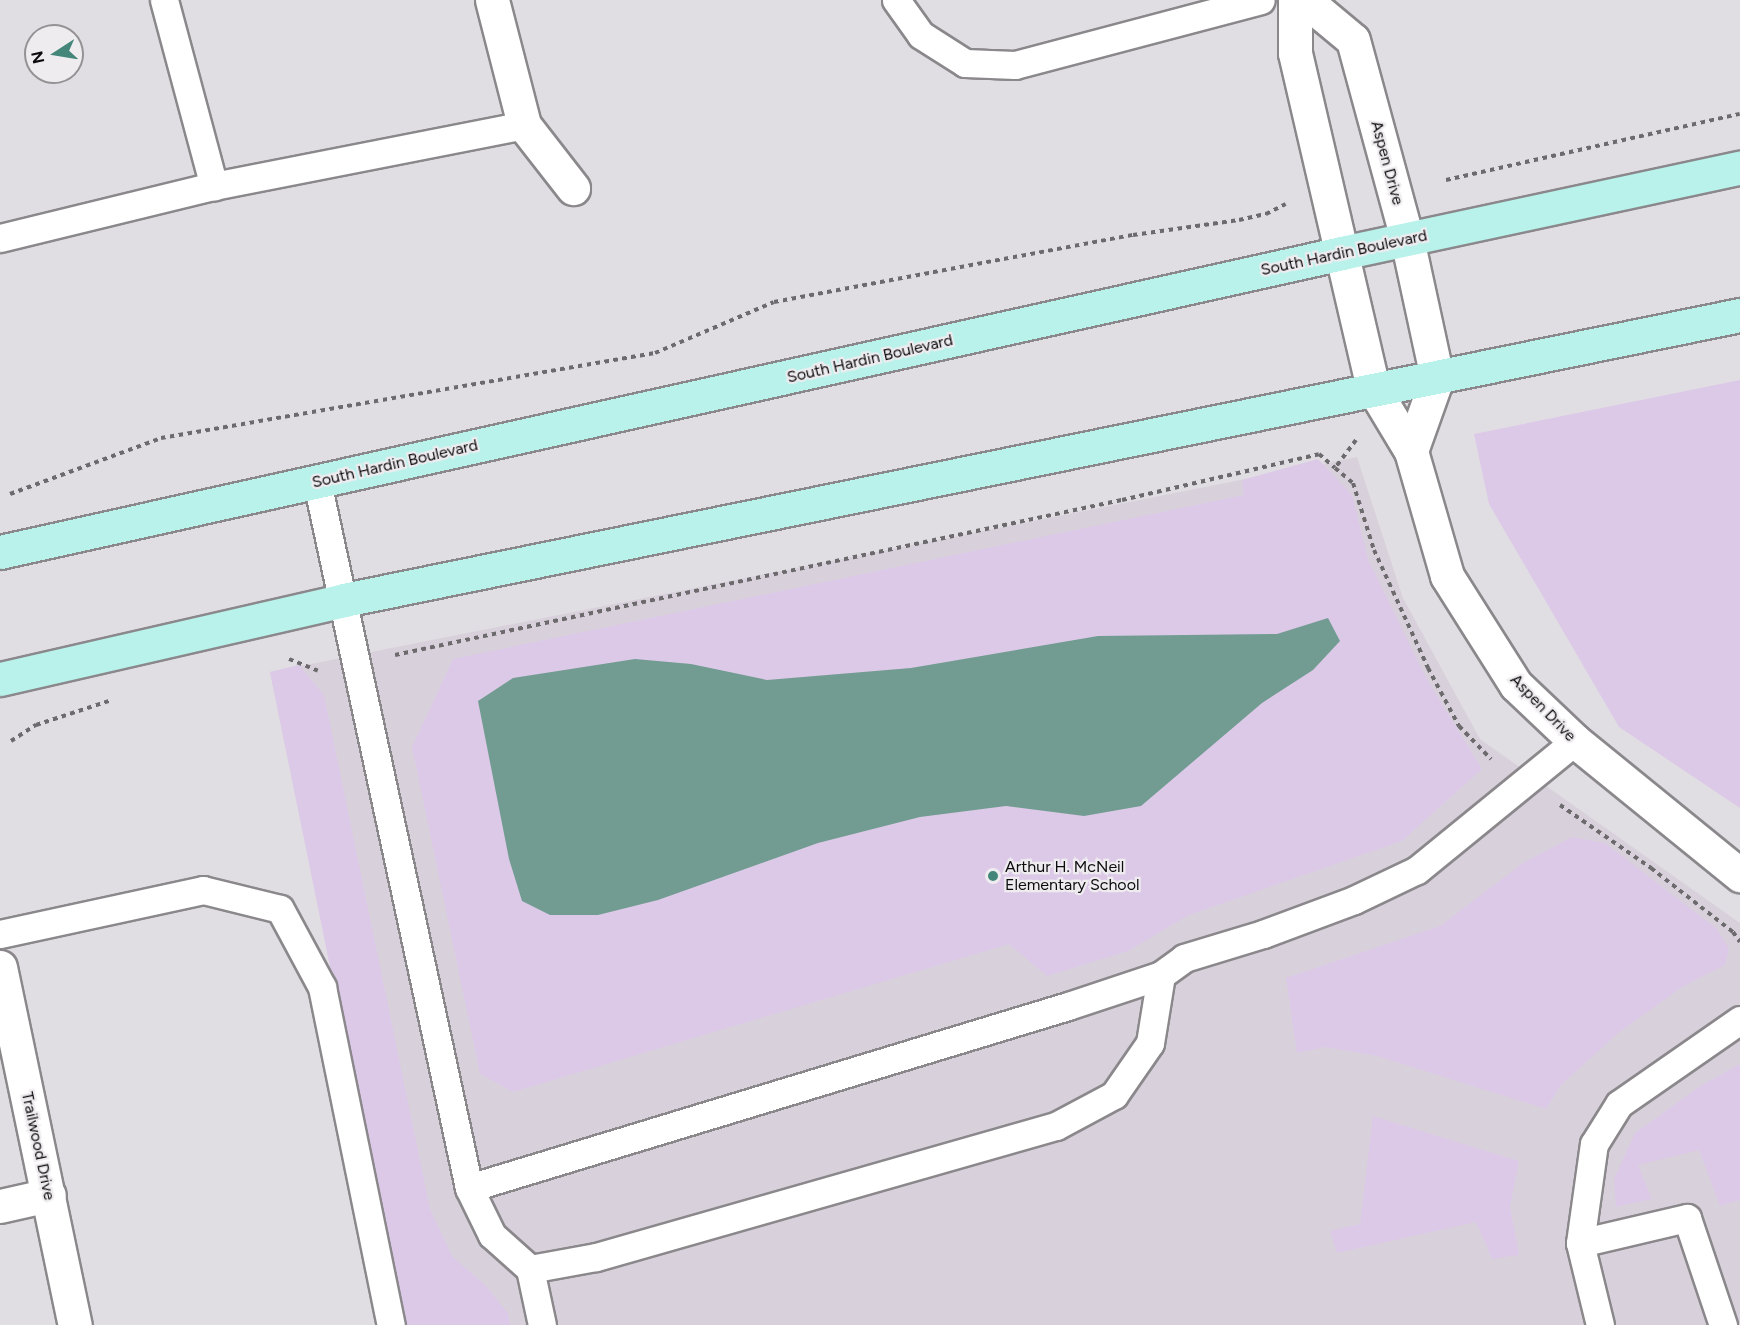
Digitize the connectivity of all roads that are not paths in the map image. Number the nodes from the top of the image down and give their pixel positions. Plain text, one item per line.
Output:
1 (164, 0) edge
2 (492, 0) edge
3 (896, 0) edge
4 (1261, 0) edge
5 (1295, 0) edge
6 (1305, 0) edge
7 (524, 125) junction
8 (1740, 168) edge
9 (214, 186) junction
10 (573, 188) dead end
11 (0, 238) edge
12 (1407, 239) junction
13 (1342, 253) junction
14 (1740, 315) edge
15 (1437, 378) junction
16 (1373, 388) junction
17 (1411, 451) junction
18 (317, 482) junction
19 (0, 552) edge
20 (344, 600) junction
21 (0, 679) edge
22 (1575, 741) junction
23 (1740, 876) edge
24 (0, 934) edge
25 (0, 967) edge
26 (1161, 975) junction
27 (1740, 1020) edge
28 (469, 1188) junction
29 (49, 1195) junction
30 (0, 1206) edge
31 (1580, 1243) junction
32 (530, 1269) junction
33 (75, 1325) edge
34 (391, 1325) edge
35 (542, 1325) edge
36 (1600, 1325) edge
37 (1723, 1325) edge

1 - 9 lane
2 - 7 street
3 - 4 lane
5 - 13 street, Aspen Drive
6 - 12 street, Aspen Drive
7 - 9 lane
7 - 10 street
8 - 12 main road, South Hardin Boulevard
9 - 11 lane
12 - 13 main road, South Hardin Boulevard
12 - 15 street, Aspen Drive
13 - 16 street, Aspen Drive
13 - 18 main road, South Hardin Boulevard
14 - 15 main road
15 - 16 main road
15 - 17 street
16 - 17 street, Aspen Drive
16 - 20 main road
17 - 22 street, Aspen Drive
18 - 19 main road, South Hardin Boulevard
18 - 20 lane
20 - 21 main road
20 - 28 lane
22 - 23 street, Aspen Drive
22 - 26 lane
24 - 34 lane
25 - 29 street, Trailwood Drive
26 - 28 lane
26 - 32 lane
27 - 31 lane
28 - 32 lane
29 - 30 street
29 - 33 street, Trailwood Drive
31 - 36 lane
31 - 37 lane
32 - 35 lane

